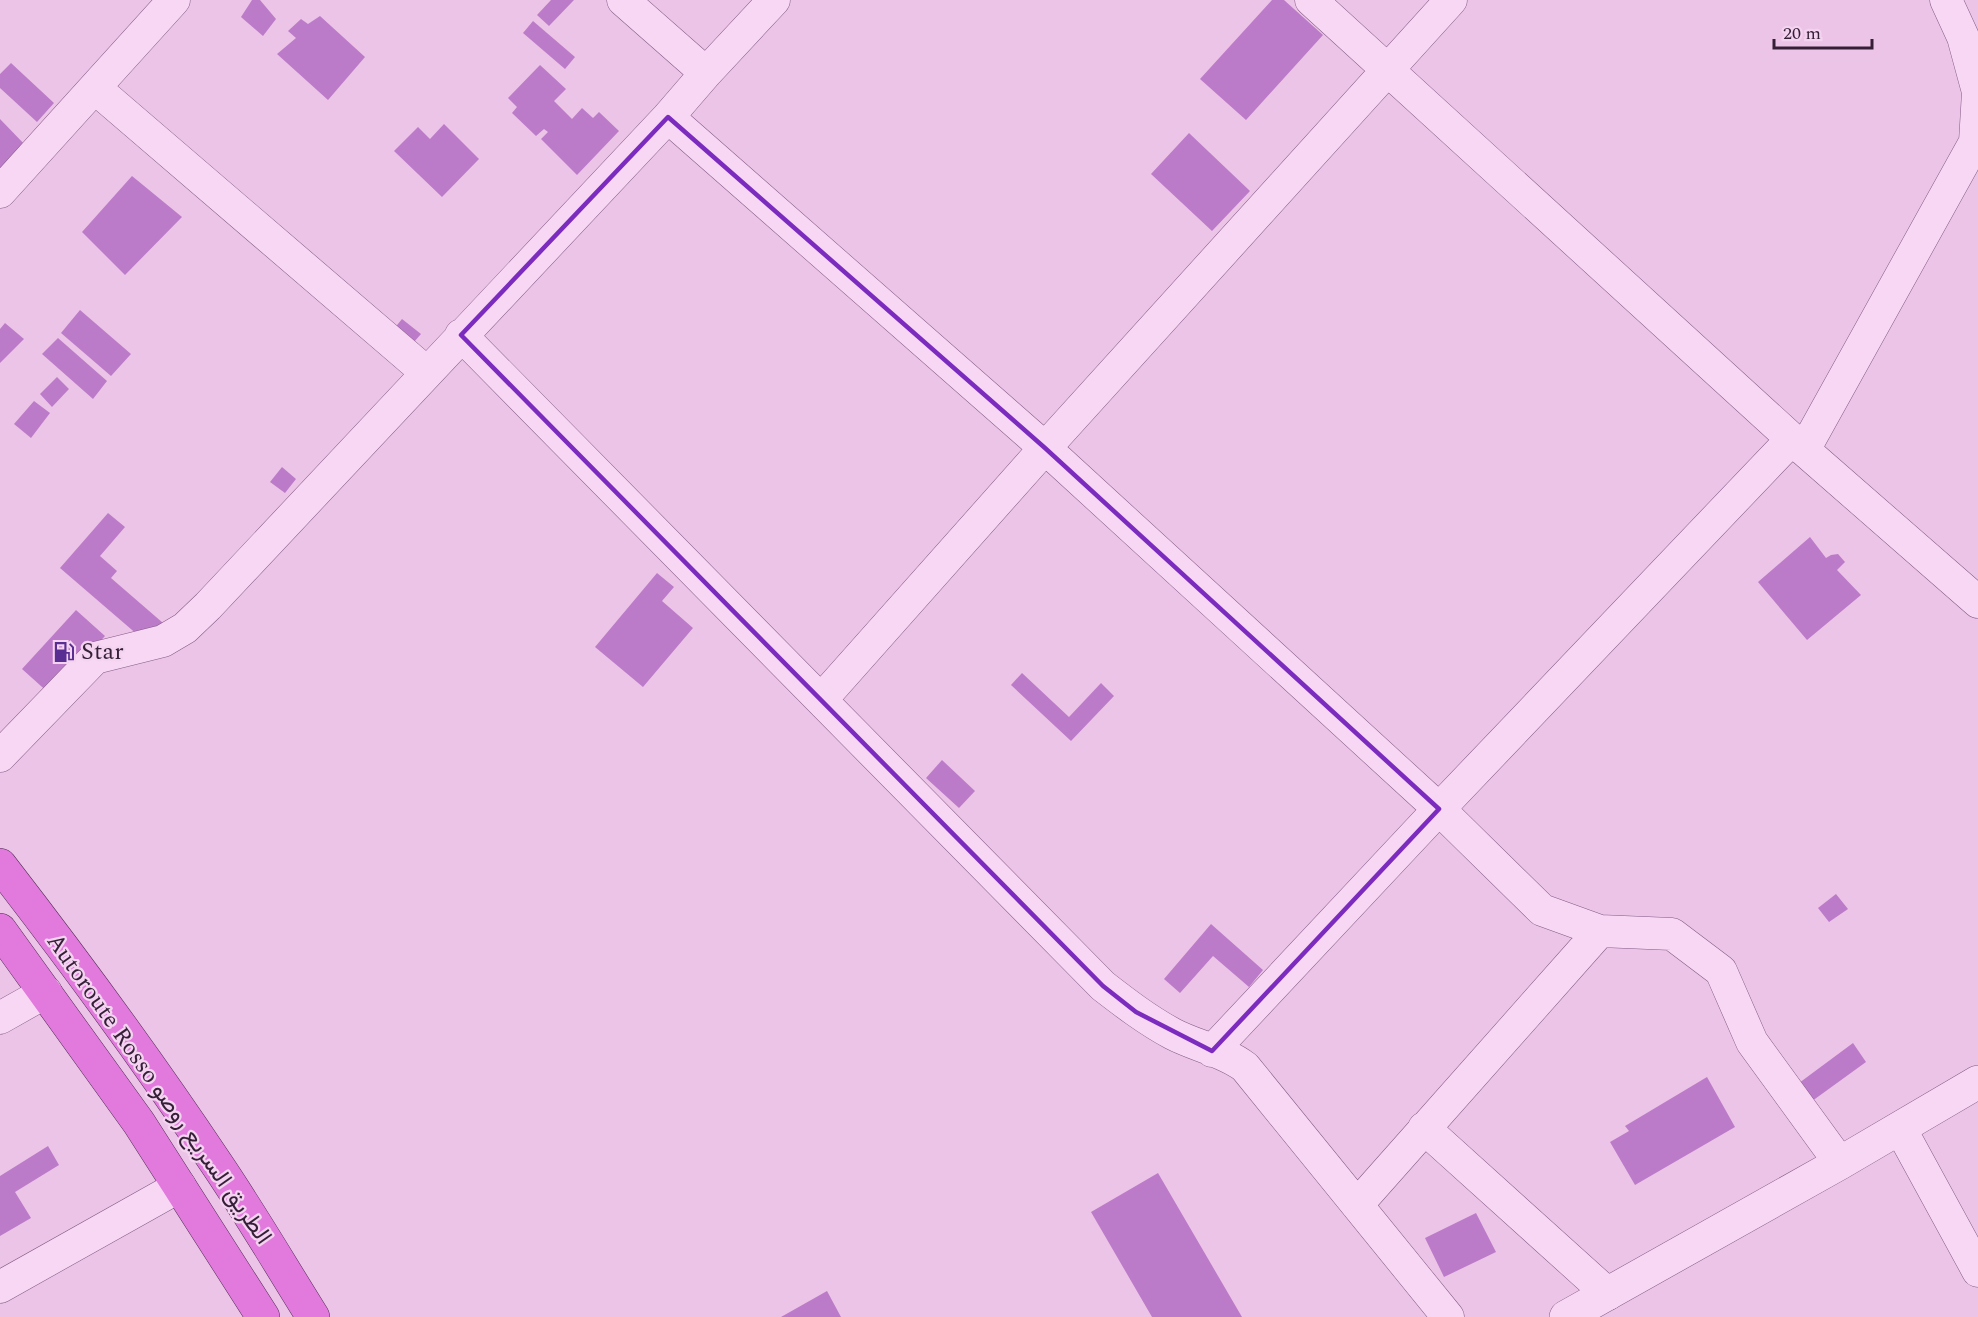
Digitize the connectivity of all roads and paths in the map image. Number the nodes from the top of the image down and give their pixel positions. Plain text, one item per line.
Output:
1 (174, 0) edge
2 (623, 0) edge
3 (774, 0) edge
4 (1311, 0) edge
5 (1451, 0) edge
6 (1946, 0) edge
7 (1388, 70) junction
8 (705, 73) junction
9 (95, 88) junction
10 (668, 117) junction
11 (0, 192) edge
12 (461, 335) junction
13 (426, 372) junction
14 (1798, 444) junction
15 (1045, 448) junction
16 (1978, 602) edge
17 (821, 700) junction
18 (0, 756) edge
19 (1439, 809) junction
20 (0, 865) edge
21 (0, 930) edge
22 (1600, 930) junction
23 (46, 992) junction
24 (0, 1018) edge
25 (1212, 1051) junction
26 (1978, 1083) edge
27 (1424, 1128) junction
28 (1900, 1128) junction
29 (1840, 1163) junction
30 (180, 1186) junction
31 (1357, 1205) junction
32 (1978, 1271) edge
33 (0, 1287) edge
34 (1608, 1294) junction
35 (263, 1317) edge
36 (313, 1317) edge
37 (1448, 1317) edge
38 (1566, 1317) edge

1 - 9 street
2 - 8 street
3 - 8 street
4 - 7 street
5 - 7 street
6 - 14 street
7 - 14 street
7 - 15 street
8 - 10 street
9 - 11 street
9 - 13 street
10 - 12 street
10 - 15 street
12 - 13 street
12 - 17 street
13 - 18 street
14 - 16 street
14 - 19 street
15 - 17 street
15 - 19 street
17 - 25 street
19 - 22 street
19 - 25 street
20 - 36 highway, Autoroute Rosso الطريق السريع روصو
21 - 23 highway, Autoroute Rosso الطريق السريع روصو
22 - 27 street
22 - 29 street
23 - 24 street
23 - 30 highway, Autoroute Rosso الطريق السريع روصو
25 - 31 street
26 - 28 street
27 - 31 street
27 - 34 street
28 - 29 street
28 - 32 street
29 - 34 street
30 - 33 street
30 - 35 highway, Autoroute Rosso الطريق السريع روصو
31 - 37 street
34 - 38 street

